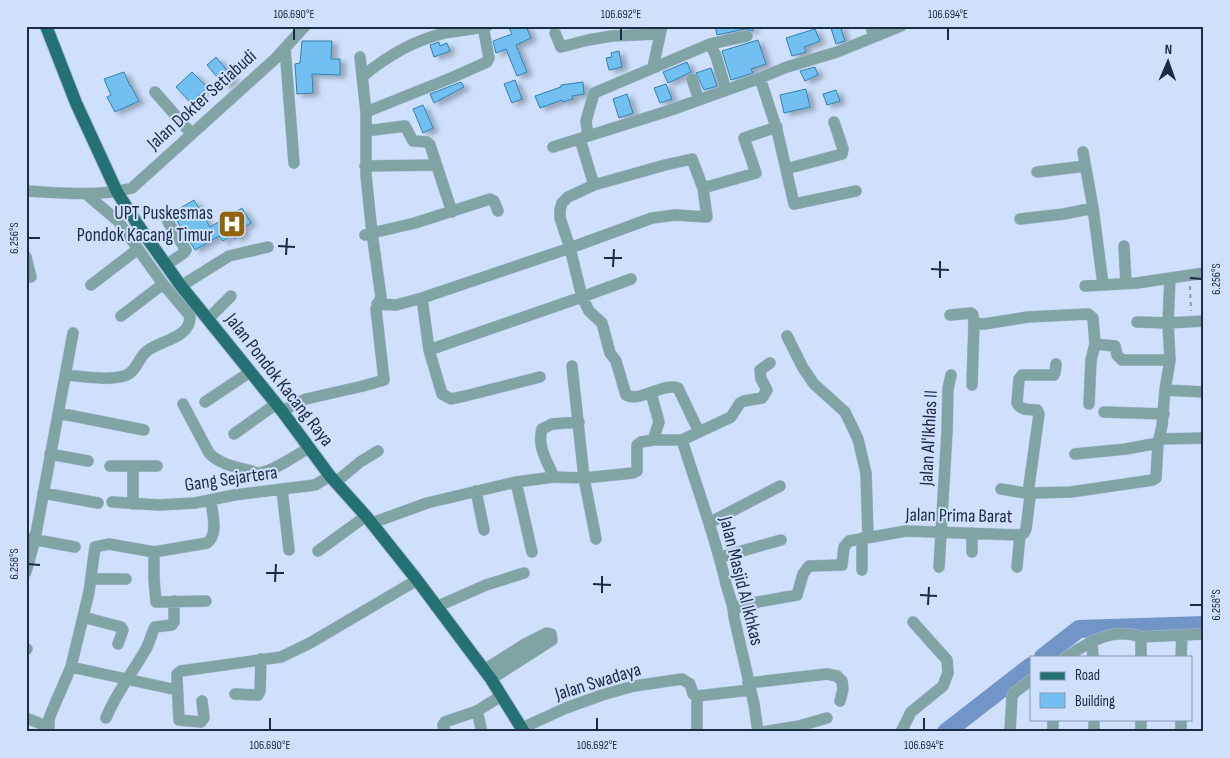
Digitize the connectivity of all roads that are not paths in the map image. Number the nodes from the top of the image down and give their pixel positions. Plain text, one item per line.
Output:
1 (46, 26) edge
2 (305, 26) edge
3 (901, 26) edge
4 (485, 27) edge
5 (661, 32) edge
6 (873, 32) edge
7 (555, 33) dead end
8 (747, 36) dead end
9 (710, 44) junction
10 (285, 48) junction
11 (360, 57) dead end
12 (654, 66) junction
13 (363, 76) junction
14 (760, 78) junction
15 (692, 79) dead end
16 (726, 90) junction
17 (155, 92) dead end
18 (699, 100) junction
19 (366, 112) junction
20 (834, 122) dead end
21 (777, 127) junction
22 (366, 131) junction
23 (192, 133) junction
24 (584, 138) junction
25 (553, 147) dead end
26 (1083, 152) dead end
27 (294, 164) dead end
28 (436, 165) junction
29 (366, 166) junction
30 (1085, 166) junction
31 (786, 169) junction
32 (1038, 172) dead end
33 (594, 185) junction
34 (703, 188) junction
35 (26, 191) edge
36 (856, 191) dead end
37 (117, 192) junction
38 (86, 194) junction
39 (1093, 208) junction
40 (498, 211) dead end
41 (452, 212) junction
42 (1020, 219) dead end
43 (168, 222) dead end
44 (368, 234) junction
45 (1124, 246) dead end
46 (268, 247) dead end
47 (570, 248) junction
48 (138, 249) junction
49 (26, 257) edge
50 (166, 265) junction
51 (1204, 273) edge
52 (31, 277) dead end
53 (1170, 278) junction
54 (631, 279) dead end
55 (1126, 283) junction
56 (163, 284) junction
57 (1103, 284) junction
58 (91, 286) dead end
59 (181, 286) junction
60 (1085, 286) dead end
61 (231, 296) dead end
62 (582, 297) junction
63 (422, 298) junction
64 (377, 304) junction
65 (950, 315) dead end
66 (122, 316) dead end
67 (208, 319) junction
68 (1198, 321) edge
69 (1137, 322) dead end
70 (974, 323) junction
71 (1168, 323) junction
72 (73, 333) dead end
73 (788, 336) dead end
74 (1095, 344) junction
75 (428, 350) junction
76 (1170, 360) junction
77 (770, 363) dead end
78 (1056, 364) dead end
79 (572, 366) dead end
80 (250, 372) junction
81 (65, 375) junction
82 (951, 375) dead end
83 (540, 377) dead end
84 (972, 385) dead end
85 (1165, 390) junction
86 (1204, 392) edge
87 (651, 393) junction
88 (205, 402) dead end
89 (183, 404) dead end
90 (1089, 404) dead end
91 (279, 408) junction
92 (1104, 412) dead end
93 (58, 413) junction
94 (1164, 414) junction
95 (579, 422) junction
96 (144, 430) dead end
97 (698, 432) junction
98 (234, 434) dead end
99 (1204, 438) edge
100 (653, 440) junction
101 (682, 440) junction
102 (1158, 441) junction
103 (308, 448) junction
104 (378, 451) dead end
105 (50, 454) junction
106 (1075, 454) dead end
107 (88, 461) dead end
108 (110, 466) dead end
109 (133, 466) junction
110 (157, 466) dead end
111 (554, 477) junction
112 (584, 478) junction
113 (333, 479) junction
114 (516, 482) junction
115 (780, 486) dead end
116 (1000, 489) dead end
117 (282, 490) junction
118 (476, 492) junction
119 (43, 493) junction
120 (1030, 494) junction
121 (211, 500) junction
122 (112, 502) dead end
123 (98, 503) dead end
124 (133, 504) junction
125 (369, 520) junction
126 (710, 523) junction
127 (484, 530) dead end
128 (941, 532) junction
129 (972, 533) junction
130 (1020, 535) junction
131 (30, 538) edge
132 (865, 538) junction
133 (596, 539) dead end
134 (781, 540) dead end
135 (75, 546) dead end
136 (289, 550) dead end
137 (318, 551) dead end
138 (154, 552) junction
139 (532, 552) dead end
140 (972, 552) dead end
141 (721, 557) junction
142 (939, 567) dead end
143 (1017, 567) dead end
144 (862, 570) dead end
145 (26, 572) edge
146 (524, 574) dead end
147 (126, 579) dead end
148 (91, 580) junction
149 (417, 580) junction
150 (206, 601) dead end
151 (174, 602) junction
152 (436, 606) junction
153 (734, 610) junction
154 (83, 617) junction
155 (912, 622) dead end
156 (1204, 634) edge
157 (1182, 635) junction
158 (1141, 637) junction
159 (1092, 641) junction
160 (118, 644) dead end
161 (1068, 656) edge
162 (1093, 656) edge
163 (1141, 656) edge
164 (1182, 656) edge
165 (261, 659) junction
166 (71, 667) junction
167 (487, 674) junction
168 (128, 678) junction
169 (1030, 681) edge
170 (749, 687) junction
171 (177, 690) junction
172 (236, 694) dead end
173 (501, 696) junction
174 (697, 696) junction
175 (202, 701) dead end
176 (840, 701) dead end
177 (477, 711) junction
178 (26, 718) edge
179 (106, 718) dead end
180 (827, 718) dead end
181 (49, 729) edge
182 (523, 730) edge
183 (445, 732) edge
184 (482, 732) edge
185 (697, 732) edge
186 (758, 732) edge
187 (763, 732) edge
188 (901, 732) edge
189 (1010, 732) edge

1 - 37 main road, Jalan Pondok Kacang Raya
2 - 10 street, Jalan Dokter Setiabudi
3 - 6 street
4 - 13 street
4 - 19 street
5 - 7 street
5 - 12 street
6 - 14 street
8 - 9 street
9 - 12 street
9 - 16 street
10 - 23 street, Jalan Dokter Setiabudi
10 - 27 street
11 - 13 street
12 - 24 street
13 - 19 street
14 - 16 street
14 - 21 street
15 - 18 street
16 - 18 street
17 - 23 street
18 - 24 street
19 - 22 street
20 - 31 street
21 - 31 street
21 - 34 street
22 - 28 street
22 - 29 street
23 - 37 street, Jalan Dokter Setiabudi
24 - 25 street
24 - 33 street
26 - 30 street
28 - 29 street
28 - 41 street
29 - 44 street
30 - 32 street
30 - 39 street
31 - 36 street
33 - 34 street
33 - 47 street
34 - 47 street
35 - 38 street
37 - 38 street
37 - 50 main road, Jalan Pondok Kacang Raya
38 - 48 street
39 - 42 street
39 - 57 street
40 - 41 street
41 - 44 street
43 - 50 street
44 - 64 street
45 - 55 street
46 - 59 street
47 - 62 street
47 - 63 street
48 - 56 street
48 - 58 street
49 - 52 street
50 - 59 main road, Jalan Pondok Kacang Raya
51 - 53 street
53 - 55 street
53 - 71 street, Jalan Prima Barat
54 - 62 street
55 - 57 street
56 - 66 street
56 - 81 street
57 - 60 street
59 - 67 main road, Jalan Pondok Kacang Raya
61 - 67 street
62 - 75 street
62 - 87 street
63 - 64 street
63 - 75 street
64 - 91 street
65 - 70 street
67 - 80 main road, Jalan Pondok Kacang Raya
68 - 71 street
69 - 71 street
70 - 74 street
70 - 84 street
71 - 76 street, Jalan Prima Barat
72 - 81 street
73 - 132 street
74 - 76 street
74 - 90 street
75 - 83 street
76 - 85 street, Jalan Prima Barat
77 - 97 street
78 - 120 street
79 - 95 street
80 - 88 street
80 - 91 main road, Jalan Pondok Kacang Raya
81 - 93 street
82 - 128 street, Jalan Al'Ikhlas II
85 - 86 street
85 - 94 street, Jalan Prima Barat
87 - 97 street
87 - 100 street
89 - 103 street
91 - 98 street
91 - 103 main road, Jalan Pondok Kacang Raya
92 - 94 street
93 - 96 street
93 - 105 street
94 - 102 street, Jalan Prima Barat
95 - 111 street
95 - 112 street
97 - 101 street
99 - 102 street
100 - 101 street
100 - 112 street
101 - 126 street, Jalan Masjid Al Ikhkas
102 - 106 street
102 - 120 street, Jalan Prima Barat
103 - 113 main road, Jalan Pondok Kacang Raya
104 - 113 street, Gang Sejartera
105 - 107 street
105 - 119 street
108 - 109 street
109 - 110 street
109 - 124 street
111 - 112 street
111 - 114 street
112 - 133 street
113 - 117 street, Gang Sejartera
113 - 125 main road, Jalan Pondok Kacang Raya
114 - 118 street
114 - 139 street
115 - 126 street
116 - 120 street
117 - 121 street, Gang Sejartera
117 - 136 street
118 - 125 street
118 - 127 street
119 - 123 street
119 - 131 street
120 - 130 street, Jalan Prima Barat
121 - 124 street, Gang Sejartera
121 - 138 street
122 - 124 street, Gang Sejartera
125 - 137 street
125 - 149 main road, Jalan Pondok Kacang Raya
126 - 141 street, Jalan Masjid Al Ikhkas
128 - 129 street, Jalan Prima Barat
128 - 132 street, Jalan Prima Barat
128 - 142 street, Jalan Al'Ikhlas II
129 - 130 street, Jalan Prima Barat
129 - 140 street
130 - 143 street
131 - 135 street
131 - 145 street
132 - 144 street
132 - 153 street, Jalan Prima Barat
134 - 141 street
138 - 148 street
138 - 151 street
141 - 153 street, Jalan Masjid Al Ikhkas
146 - 152 street
147 - 148 street
148 - 154 street
149 - 152 main road, Jalan Pondok Kacang Raya
149 - 165 street
150 - 151 street
151 - 168 street
152 - 167 main road, Jalan Pondok Kacang Raya
153 - 170 street, Jalan Masjid Al Ikhkas
154 - 160 street
154 - 166 street
155 - 188 street
156 - 157 street
157 - 158 street
157 - 164 street
158 - 159 street
158 - 163 street
159 - 161 street
159 - 162 street
165 - 171 street
165 - 172 street
166 - 168 street
166 - 181 street
167 - 167 street
167 - 173 main road, Jalan Pondok Kacang Raya
168 - 171 street
168 - 179 street
169 - 189 street
170 - 174 street
170 - 176 street
170 - 186 street, Jalan Masjid Al Ikhkas
171 - 175 street
173 - 177 street
173 - 182 main road, Jalan Pondok Kacang Raya
174 - 182 street, Jalan Swadaya
174 - 185 street
177 - 183 street
177 - 184 street
178 - 181 street
180 - 187 street

